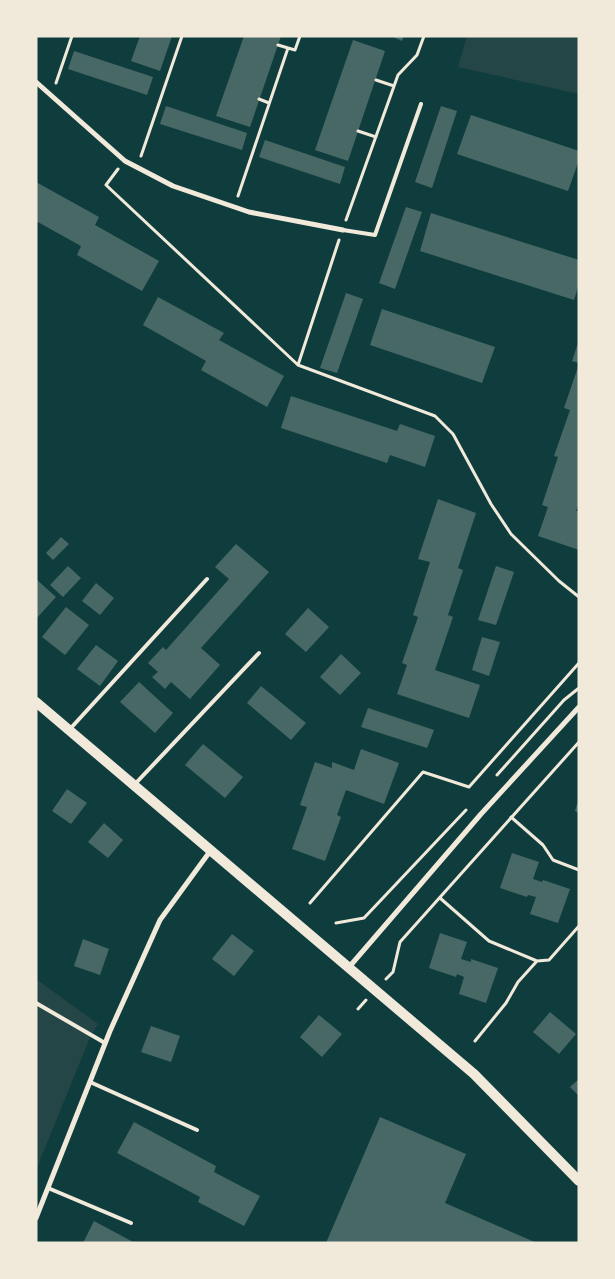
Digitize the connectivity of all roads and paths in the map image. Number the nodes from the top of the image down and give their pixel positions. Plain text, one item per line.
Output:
1 (72, 36) edge
2 (182, 36) edge
3 (300, 36) edge
4 (424, 36) edge
5 (278, 45) dead end
6 (288, 48) junction
7 (376, 80) dead end
8 (36, 82) edge
9 (394, 86) junction
10 (52, 96) junction
11 (259, 99) dead end
12 (269, 103) junction
13 (422, 104) dead end
14 (358, 131) dead end
15 (376, 137) junction
16 (125, 161) junction
17 (137, 167) junction
18 (234, 207) junction
19 (343, 230) junction
20 (298, 365) junction
21 (207, 579) dead end
22 (579, 597) edge
23 (259, 653) dead end
24 (579, 663) edge
25 (579, 688) edge
26 (36, 702) edge
27 (579, 707) edge
28 (69, 730) junction
29 (579, 742) edge
30 (493, 779) dead end
31 (135, 785) junction
32 (468, 808) dead end
33 (511, 817) junction
34 (212, 849) junction
35 (579, 870) edge
36 (440, 898) junction
37 (310, 903) dead end
38 (336, 923) dead end
39 (579, 926) edge
40 (537, 961) junction
41 (350, 966) junction
42 (376, 989) junction
43 (36, 1003) edge
44 (358, 1009) dead end
45 (475, 1041) dead end
46 (106, 1043) junction
47 (90, 1082) junction
48 (198, 1130) dead end
49 (579, 1181) edge
50 (48, 1188) junction
51 (36, 1218) edge
52 (132, 1223) dead end

1 - 10 path
2 - 17 path
3 - 6 path
4 - 9 path
5 - 6 path
6 - 12 path
7 - 9 path
8 - 10 street
9 - 15 path
10 - 16 street
11 - 12 path
12 - 18 path
13 - 19 lane
14 - 15 path
15 - 19 path
16 - 17 street
16 - 20 path
17 - 18 street
18 - 19 street
19 - 20 path
20 - 22 path
21 - 28 lane
23 - 31 lane
24 - 37 path
25 - 30 path
26 - 28 main road
27 - 41 street
28 - 31 main road
29 - 33 path
31 - 34 main road
32 - 38 path
33 - 35 path
33 - 36 path
34 - 41 main road
34 - 46 street
36 - 40 path
36 - 42 path
39 - 40 path
40 - 45 path
41 - 42 main road
42 - 44 path
42 - 49 main road
43 - 46 lane
46 - 47 street
47 - 48 lane
47 - 50 street
50 - 51 street
50 - 52 lane

